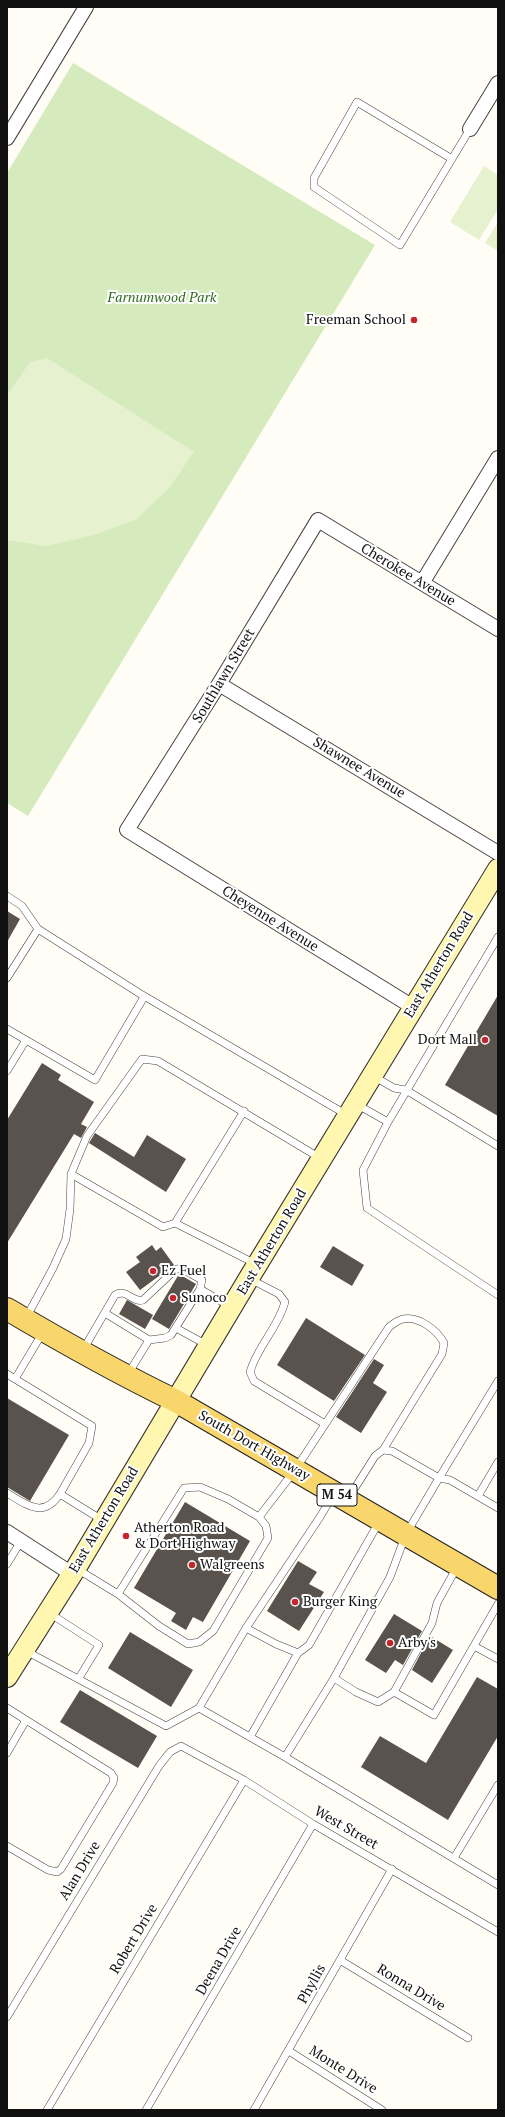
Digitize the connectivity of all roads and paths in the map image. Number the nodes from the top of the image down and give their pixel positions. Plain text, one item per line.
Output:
1 (86, 7) edge
2 (498, 83) edge
3 (470, 129) joint
4 (7, 138) edge
5 (452, 159) junction
6 (498, 458) edge
7 (318, 520) joint
8 (422, 583) junction
9 (498, 629) edge
10 (219, 684) junction
11 (128, 830) joint
12 (498, 853) edge
13 (496, 876) edge
14 (7, 896) edge
15 (38, 929) junction
16 (498, 937) edge
17 (7, 978) edge
18 (144, 996) junction
19 (413, 1007) junction
20 (7, 1028) edge
21 (26, 1040) junction
22 (7, 1071) edge
23 (373, 1076) junction
24 (406, 1090) junction
25 (352, 1110) junction
26 (244, 1112) junction
27 (388, 1122) junction
28 (498, 1146) edge
29 (322, 1159) junction
30 (71, 1174) junction
31 (175, 1223) junction
32 (253, 1272) junction
33 (200, 1289) junction
34 (498, 1295) edge
35 (232, 1308) junction
36 (105, 1313) junction
37 (16, 1314) edge
38 (176, 1328) junction
39 (44, 1331) junction
40 (149, 1340) junction
41 (209, 1346) junction
42 (81, 1353) junction
43 (7, 1374) edge
44 (126, 1377) junction
45 (15, 1379) junction
46 (498, 1381) edge
47 (495, 1393) edge
48 (176, 1401) junction
49 (325, 1424) junction
50 (383, 1450) junction
51 (498, 1462) edge
52 (295, 1470) junction
53 (439, 1478) junction
54 (7, 1493) edge
55 (60, 1494) junction
56 (478, 1496) junction
57 (340, 1497) junction
58 (498, 1508) edge
59 (259, 1517) junction
60 (380, 1520) junction
61 (104, 1521) junction
62 (7, 1532) edge
63 (406, 1534) junction
64 (22, 1541) junction
65 (7, 1564) edge
66 (458, 1565) junction
67 (74, 1571) junction
68 (498, 1588) edge
69 (118, 1594) junction
70 (498, 1604) edge
71 (47, 1612) junction
72 (246, 1628) junction
73 (474, 1646) junction
74 (24, 1650) junction
75 (298, 1653) junction
76 (498, 1659) edge
77 (7, 1677) edge
78 (79, 1678) junction
79 (334, 1678) junction
80 (394, 1692) junction
81 (7, 1708) edge
82 (199, 1708) junction
83 (26, 1720) junction
84 (250, 1737) junction
85 (181, 1746) joint
86 (7, 1753) edge
87 (285, 1757) junction
88 (244, 1780) junction
89 (498, 1785) edge
90 (313, 1824) junction
91 (7, 1846) edge
92 (454, 1858) junction
93 (392, 1869) junction
94 (498, 1885) edge
95 (498, 1932) edge
96 (340, 1960) junction
97 (7, 2017) edge
98 (468, 2038) dead end
99 (289, 2051) junction
100 (47, 2110) edge
101 (146, 2110) edge
102 (254, 2110) edge
103 (382, 2110) edge

1 - 4 street
2 - 3 street
3 - 5 lane
5 - 5 lane
6 - 8 street
7 - 8 street, Cherokee Avenue
7 - 10 street, Southlawn Street
8 - 9 street, Cherokee Avenue
10 - 11 street, Southlawn Street
10 - 12 street, Shawnee Avenue
11 - 19 street, Cheyenne Avenue
13 - 19 street, East Atherton Road
14 - 15 lane
15 - 17 lane
15 - 18 lane
16 - 24 lane
18 - 21 lane
18 - 25 lane
19 - 23 street, East Atherton Road
20 - 21 lane
21 - 22 lane
23 - 24 lane
23 - 25 street, East Atherton Road
24 - 27 lane
24 - 28 lane
25 - 27 lane
25 - 29 street, East Atherton Road
26 - 29 lane
26 - 30 lane
26 - 31 lane
27 - 34 lane
29 - 32 street, East Atherton Road
30 - 31 lane
30 - 37 lane
31 - 32 lane
32 - 35 street, East Atherton Road
32 - 49 lane
33 - 35 lane
33 - 36 lane
33 - 38 lane
35 - 41 street, East Atherton Road
36 - 40 lane
36 - 42 lane
37 - 39 main road, South Dort Highway / M 54
38 - 40 lane
38 - 41 lane
39 - 42 main road, South Dort Highway / M 54
39 - 45 lane
40 - 44 lane
41 - 48 street, East Atherton Road
42 - 44 main road, South Dort Highway / M 54
43 - 45 lane
44 - 48 main road, South Dort Highway / M 54
45 - 55 lane
46 - 47 lane
47 - 53 lane
48 - 52 main road, South Dort Highway / M 54
48 - 61 street, East Atherton Road
49 - 50 lane
49 - 52 lane
50 - 53 lane
50 - 57 lane
51 - 56 lane
52 - 57 main road, South Dort Highway / M 54
52 - 59 lane
53 - 56 lane
53 - 63 lane
54 - 55 lane
55 - 61 lane
56 - 58 lane
57 - 60 main road, South Dort Highway / M 54
57 - 72 lane
59 - 69 lane
59 - 69 lane
60 - 63 main road, South Dort Highway / M 54
60 - 75 lane
61 - 67 street, East Atherton Road
62 - 64 street
63 - 66 main road, South Dort Highway / M 54
63 - 79 lane
64 - 65 lane
64 - 67 street
66 - 68 main road, South Dort Highway / M 54
66 - 80 lane
67 - 69 lane
67 - 71 street, East Atherton Road
70 - 73 lane
71 - 74 street, East Atherton Road
71 - 78 lane
72 - 75 lane
72 - 82 lane
73 - 76 lane
73 - 80 lane
74 - 77 street, East Atherton Road
74 - 78 lane
75 - 84 lane
78 - 82 lane
79 - 80 lane
79 - 87 lane
81 - 83 lane
82 - 84 lane
83 - 86 lane
83 - 91 lane
84 - 87 lane
85 - 88 lane, West Street
85 - 97 lane, Alan Drive
87 - 92 lane
88 - 90 lane, West Street
88 - 100 lane, Robert Drive
89 - 92 lane
90 - 93 lane, West Street
90 - 101 lane, Deena Drive
92 - 94 lane
93 - 95 lane, West Street
93 - 96 lane, Phyllis
96 - 98 lane, Ronna Drive
96 - 99 lane, Phyllis
99 - 102 lane, Phyllis
99 - 103 lane, Monte Drive

